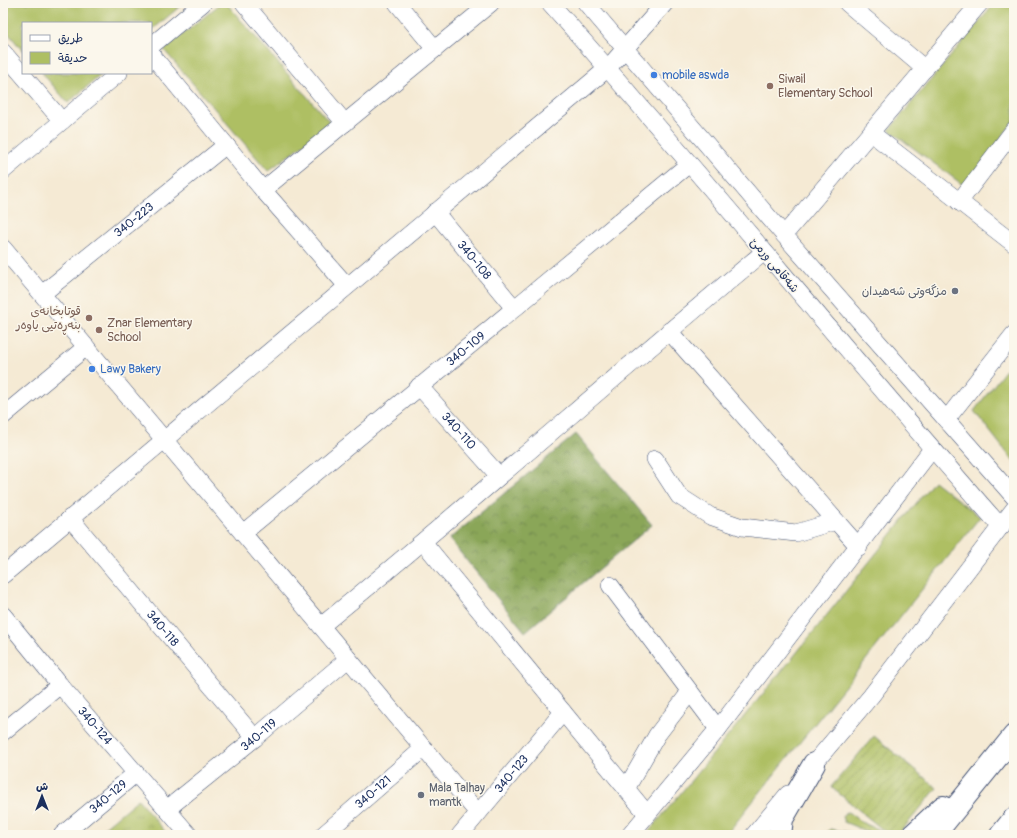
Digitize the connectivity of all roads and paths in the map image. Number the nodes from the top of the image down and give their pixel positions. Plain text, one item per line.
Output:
1 (203, 3) edge
2 (244, 3) edge
3 (396, 3) edge
4 (491, 3) edge
5 (550, 3) edge
6 (586, 3) edge
7 (665, 3) edge
8 (847, 3) edge
9 (980, 3) edge
10 (152, 45) edge
11 (435, 49) junction
12 (625, 50) junction
13 (3, 52) edge
14 (152, 55) edge
15 (608, 68) junction
16 (925, 69) junction
17 (118, 74) edge
18 (62, 121) junction
19 (345, 123) junction
20 (1014, 130) edge
21 (871, 133) junction
22 (226, 145) junction
23 (689, 164) junction
24 (3, 171) edge
25 (263, 190) junction
26 (959, 202) junction
27 (435, 212) junction
28 (784, 235) junction
29 (1014, 244) edge
30 (3, 248) edge
31 (764, 252) junction
32 (347, 286) junction
33 (42, 294) junction
34 (514, 308) junction
35 (669, 331) junction
36 (1014, 334) edge
37 (86, 347) junction
38 (419, 386) junction
39 (3, 416) edge
40 (946, 420) junction
41 (164, 439) junction
42 (932, 449) junction
43 (655, 459) dead end
44 (499, 476) junction
45 (1014, 497) edge
46 (1014, 509) edge
47 (70, 518) junction
48 (836, 521) junction
49 (1002, 527) junction
50 (243, 533) junction
51 (424, 543) junction
52 (858, 547) junction
53 (3, 575) edge
54 (610, 585) dead end
55 (3, 614) edge
56 (321, 626) junction
57 (348, 659) junction
58 (60, 685) junction
59 (690, 692) junction
60 (563, 712) junction
61 (718, 729) junction
62 (3, 732) edge
63 (255, 738) junction
64 (1009, 742) edge
65 (424, 748) junction
66 (814, 764) junction
67 (135, 774) junction
68 (626, 789) junction
69 (167, 809) junction
70 (478, 813) junction
71 (647, 814) junction
72 (1014, 819) edge
73 (62, 835) edge
74 (189, 835) edge
75 (323, 835) edge
76 (460, 835) edge
77 (630, 835) edge
78 (754, 835) edge
79 (780, 835) edge
80 (913, 835) edge
81 (934, 835) edge
82 (1001, 835) edge

1 - 10 street
2 - 19 street
3 - 11 street
4 - 11 street
5 - 15 street, شەقامی ورمێ
6 - 12 street
7 - 12 street
8 - 16 street
9 - 16 street
11 - 19 street
12 - 15 street
12 - 28 street
13 - 18 street
14 - 22 street
15 - 23 street, شەقامی ورمێ
15 - 27 street
16 - 21 street
17 - 18 street
18 - 24 street
19 - 25 street
20 - 26 street
21 - 26 street
21 - 28 street
22 - 25 street
22 - 33 street, 340-223
23 - 31 street, شەقامی ورمێ
23 - 34 street, 340-109
25 - 32 street
26 - 29 street
27 - 32 street
27 - 34 street, 340-108
28 - 40 street
30 - 33 street
31 - 35 street
31 - 42 street, شەقامی ورمێ
32 - 41 street
33 - 37 street
34 - 38 street, 340-109
35 - 44 street
35 - 48 street
36 - 40 street
37 - 39 street
37 - 41 street
38 - 44 street, 340-110
38 - 50 street, 340-109
40 - 45 street
41 - 47 street
41 - 50 street
42 - 49 street, شەقامی ورمێ
42 - 52 street
43 - 48 street
44 - 51 street
46 - 49 street
47 - 53 street
47 - 63 street, 340-118
48 - 52 street
49 - 66 street
50 - 56 street
51 - 56 street
51 - 60 street
52 - 61 street
54 - 59 street
55 - 58 street, 340-124
56 - 57 street
57 - 63 street, 340-119
57 - 65 street
58 - 62 street
58 - 67 street, 340-124
59 - 61 street
59 - 68 street
60 - 68 street
60 - 70 street, 340-123
61 - 71 street
63 - 69 street, 340-119
64 - 80 highway
64 - 81 highway
65 - 70 street
65 - 75 street, 340-121
66 - 78 street
66 - 79 highway
67 - 69 street, 340-124
67 - 73 street, 340-129
68 - 71 street
69 - 74 street, 340-124
70 - 76 street, 340-123
71 - 77 street
72 - 82 highway

